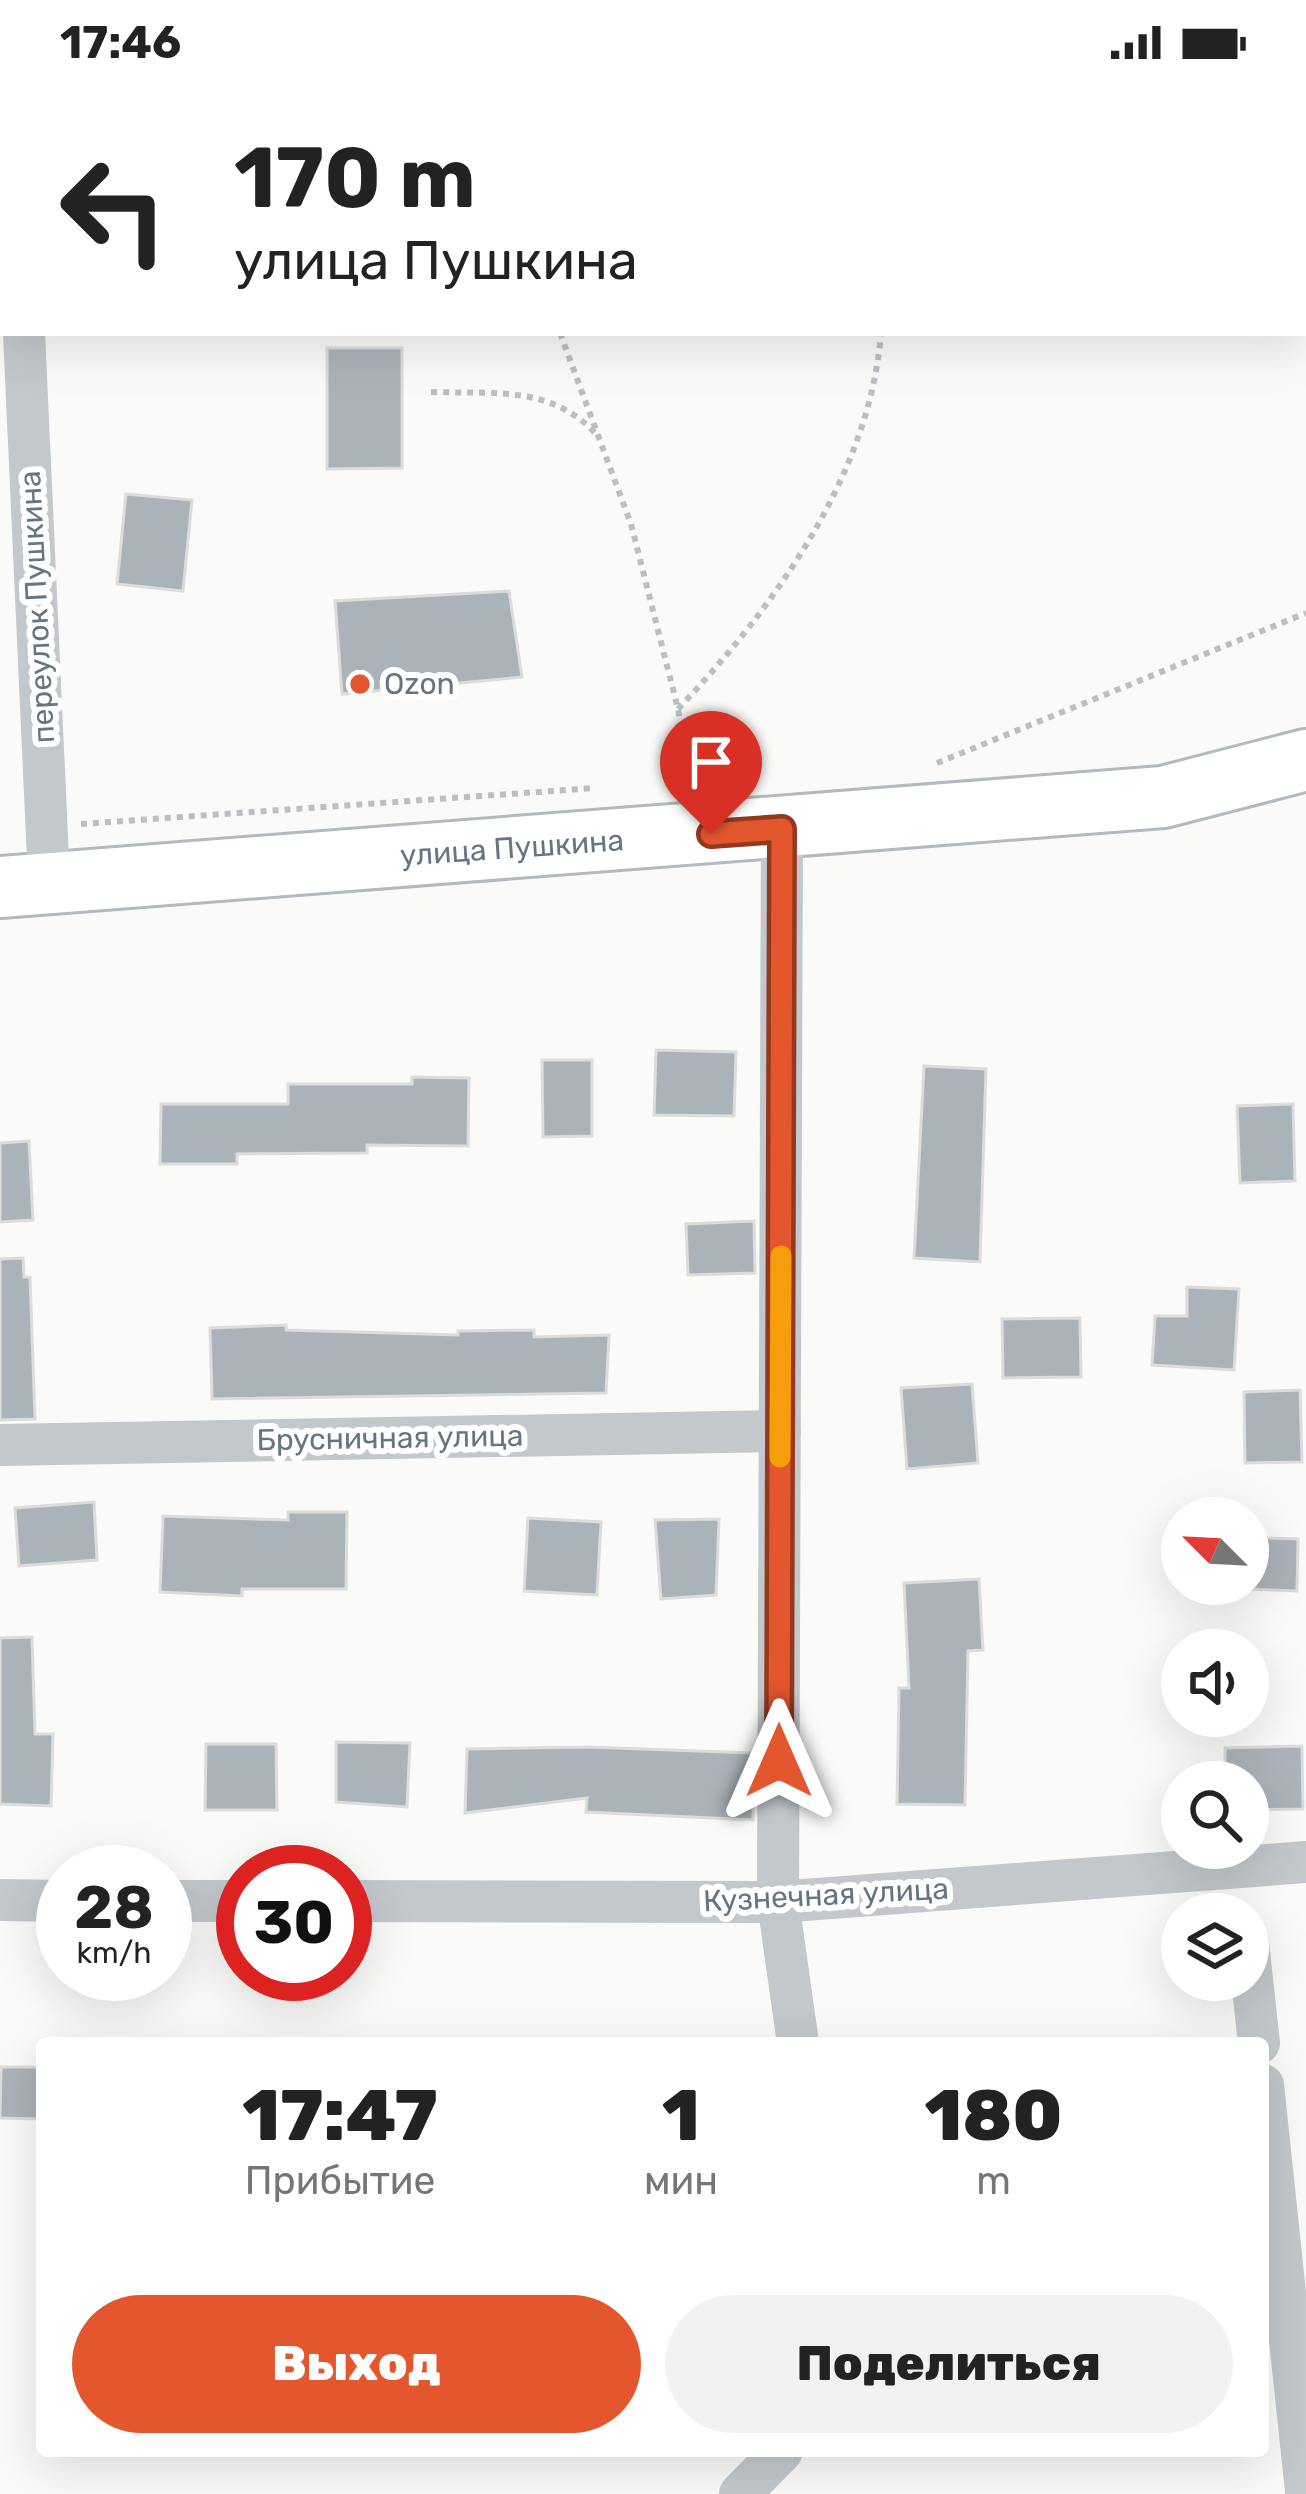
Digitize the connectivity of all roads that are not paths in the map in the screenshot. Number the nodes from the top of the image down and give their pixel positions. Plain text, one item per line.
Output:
1 (24, 336) edge
2 (1306, 760) edge
3 (1306, 796) edge
4 (782, 846) junction
5 (32, 865) edge
6 (0, 926) edge
7 (780, 1431) junction
8 (0, 1445) edge
9 (1306, 1862) edge
10 (1269, 1866) edge
11 (1240, 1869) joint
12 (1243, 1893) edge
13 (0, 1900) edge
14 (36, 1900) edge
15 (372, 1901) edge
16 (778, 1902) junction
17 (1254, 2001) edge
18 (797, 2037) edge
19 (1257, 2037) edge
20 (1269, 2142) edge
21 (776, 2457) edge
22 (1306, 2491) edge
23 (740, 2494) edge

1 - 5 street, переулок Пушкина
2 - 4 street, улица Пушкина
3 - 4 street
4 - 5 street, улица Пушкина
4 - 6 street
4 - 7 street
7 - 8 street, Брусничная улица
7 - 16 street
9 - 10 street, Кузнечная улица
11 - 12 street
11 - 16 street, Кузнечная улица
13 - 14 street
15 - 16 street, Кузнечная улица
16 - 18 street
17 - 19 street
20 - 22 street
21 - 23 street

